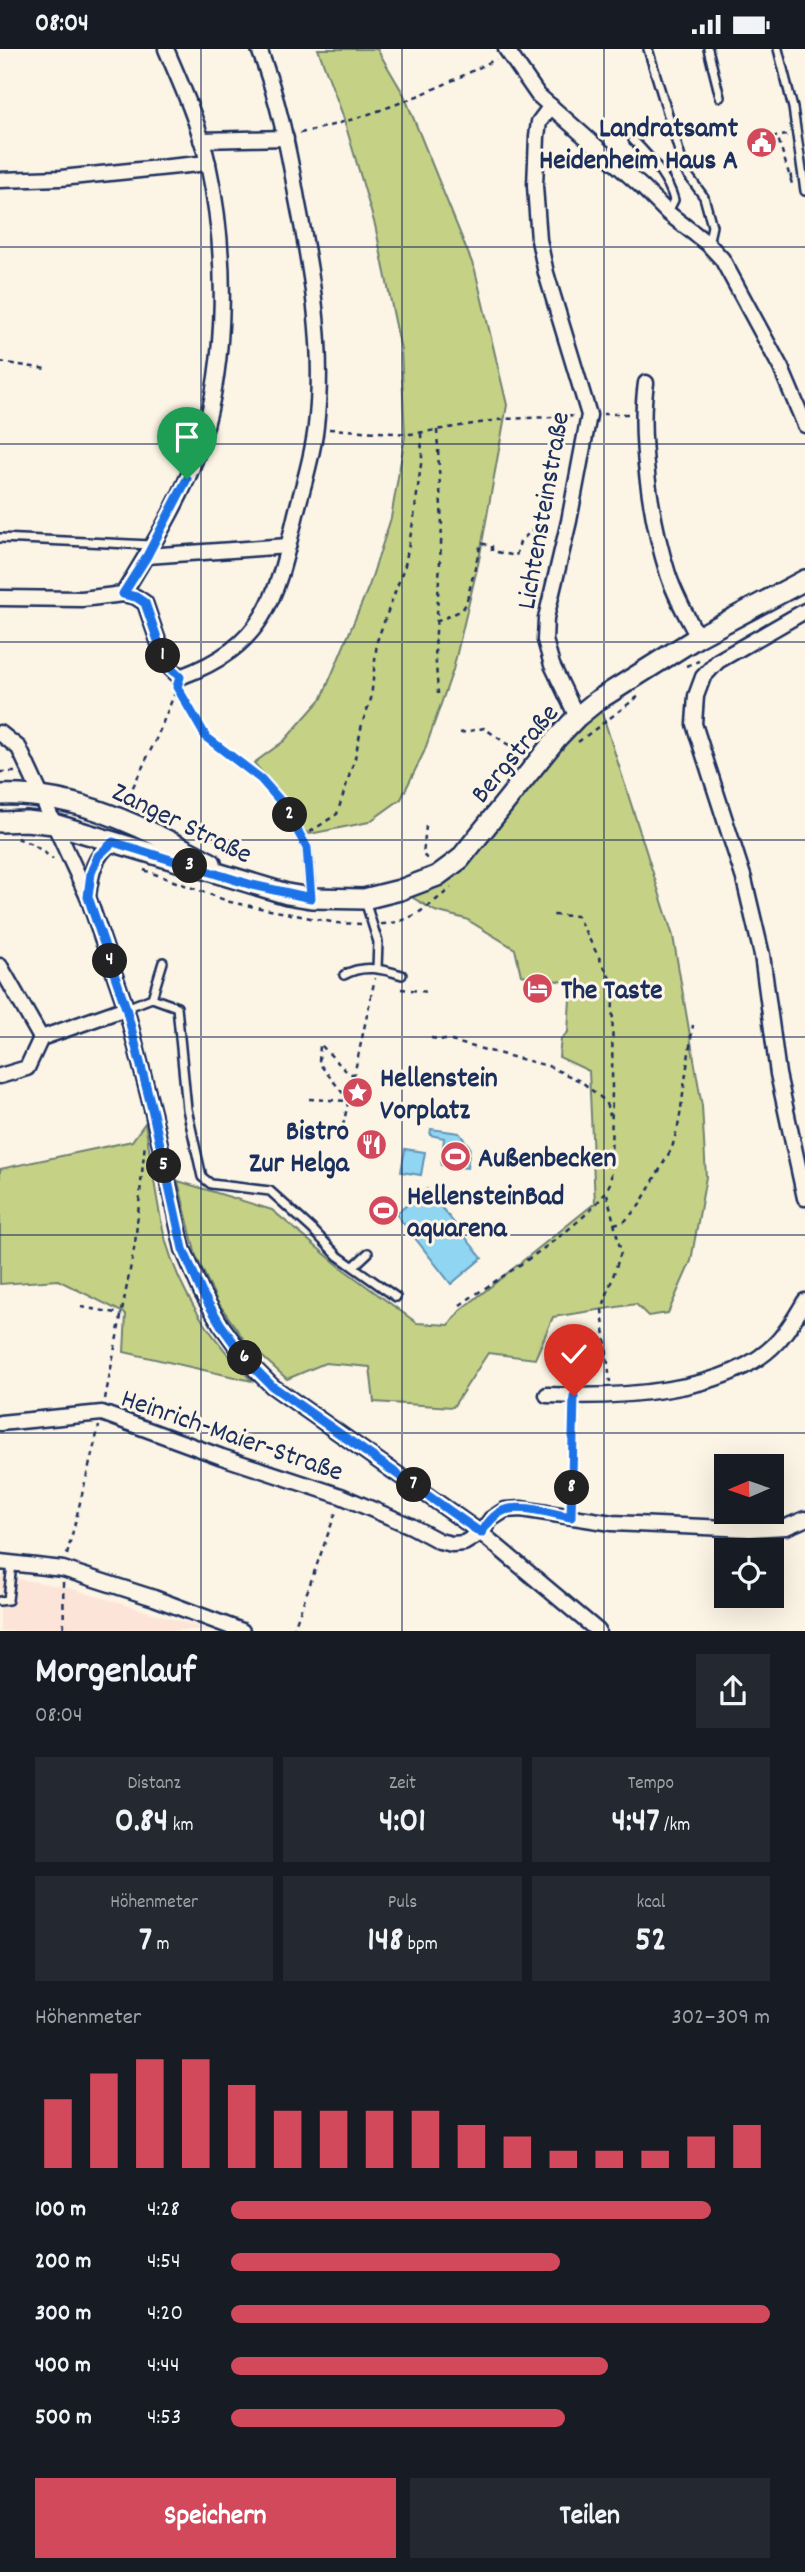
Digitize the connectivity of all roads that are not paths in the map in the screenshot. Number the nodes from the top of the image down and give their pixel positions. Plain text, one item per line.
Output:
1 (166, 49) edge
2 (260, 49) edge
3 (648, 49) edge
4 (708, 49) edge
5 (778, 49) edge
6 (507, 50) edge
7 (720, 97) dead end
8 (551, 106) junction
9 (291, 136) junction
10 (201, 140) junction
11 (633, 140) dead end
12 (208, 163) junction
13 (0, 180) edge
14 (805, 191) edge
15 (667, 213) junction
16 (708, 244) junction
17 (646, 383) dead end
18 (805, 425) edge
19 (0, 538) edge
20 (288, 546) junction
21 (149, 550) junction
22 (805, 580) edge
23 (123, 594) junction
24 (0, 598) edge
25 (805, 611) edge
26 (698, 637) junction
27 (577, 717) junction
28 (0, 733) edge
29 (0, 795) edge
30 (40, 796) junction
31 (292, 820) road end
32 (54, 824) junction
33 (6, 829) edge
34 (113, 842) junction
35 (252, 885) junction
36 (88, 897) junction
37 (311, 898) junction
38 (364, 899) junction
39 (163, 962) dead end
40 (0, 966) edge
41 (377, 968) junction
42 (344, 975) dead end
43 (402, 975) dead end
44 (152, 998) junction
45 (126, 1008) junction
46 (41, 1038) junction
47 (0, 1076) edge
48 (805, 1198) edge
49 (368, 1253) dead end
50 (354, 1266) junction
51 (396, 1297) dead end
52 (805, 1301) edge
53 (547, 1395) dead end
54 (0, 1423) edge
55 (805, 1519) edge
56 (481, 1533) junction
57 (6, 1562) edge
58 (0, 1601) edge
59 (242, 1630) edge
60 (598, 1630) edge

1 - 10 street
2 - 9 street
3 - 16 lane
4 - 7 lane
5 - 14 lane
6 - 8 street
8 - 15 street
8 - 27 street, Lichtensteinstraße
9 - 10 street
9 - 20 street
10 - 12 street
11 - 15 lane
12 - 13 street
12 - 21 street
15 - 16 street
16 - 18 street
17 - 26 street
19 - 21 lane
20 - 21 street
20 - 23 street
21 - 23 street
22 - 26 street, Bergstraße
23 - 24 street
25 - 48 street
26 - 27 street, Bergstraße
27 - 38 street, Bergstraße
28 - 30 street
29 - 30 street, Zanger Straße
30 - 32 street
30 - 35 street, Zanger Straße
31 - 37 lane
32 - 33 street, Zanger Straße
32 - 34 street, Zanger Straße
32 - 36 street
34 - 35 street, Zanger Straße
34 - 36 street
35 - 37 street, Bergstraße
36 - 45 street
37 - 38 street, Bergstraße
38 - 41 lane
39 - 44 lane
40 - 46 street
41 - 42 lane
41 - 43 lane
44 - 45 lane
44 - 50 lane
45 - 46 street
45 - 56 street
46 - 47 street
49 - 50 lane
50 - 51 lane
52 - 53 street
54 - 56 street, Heinrich-Maier-Straße
55 - 56 street
56 - 60 street
57 - 58 lane
57 - 59 street

